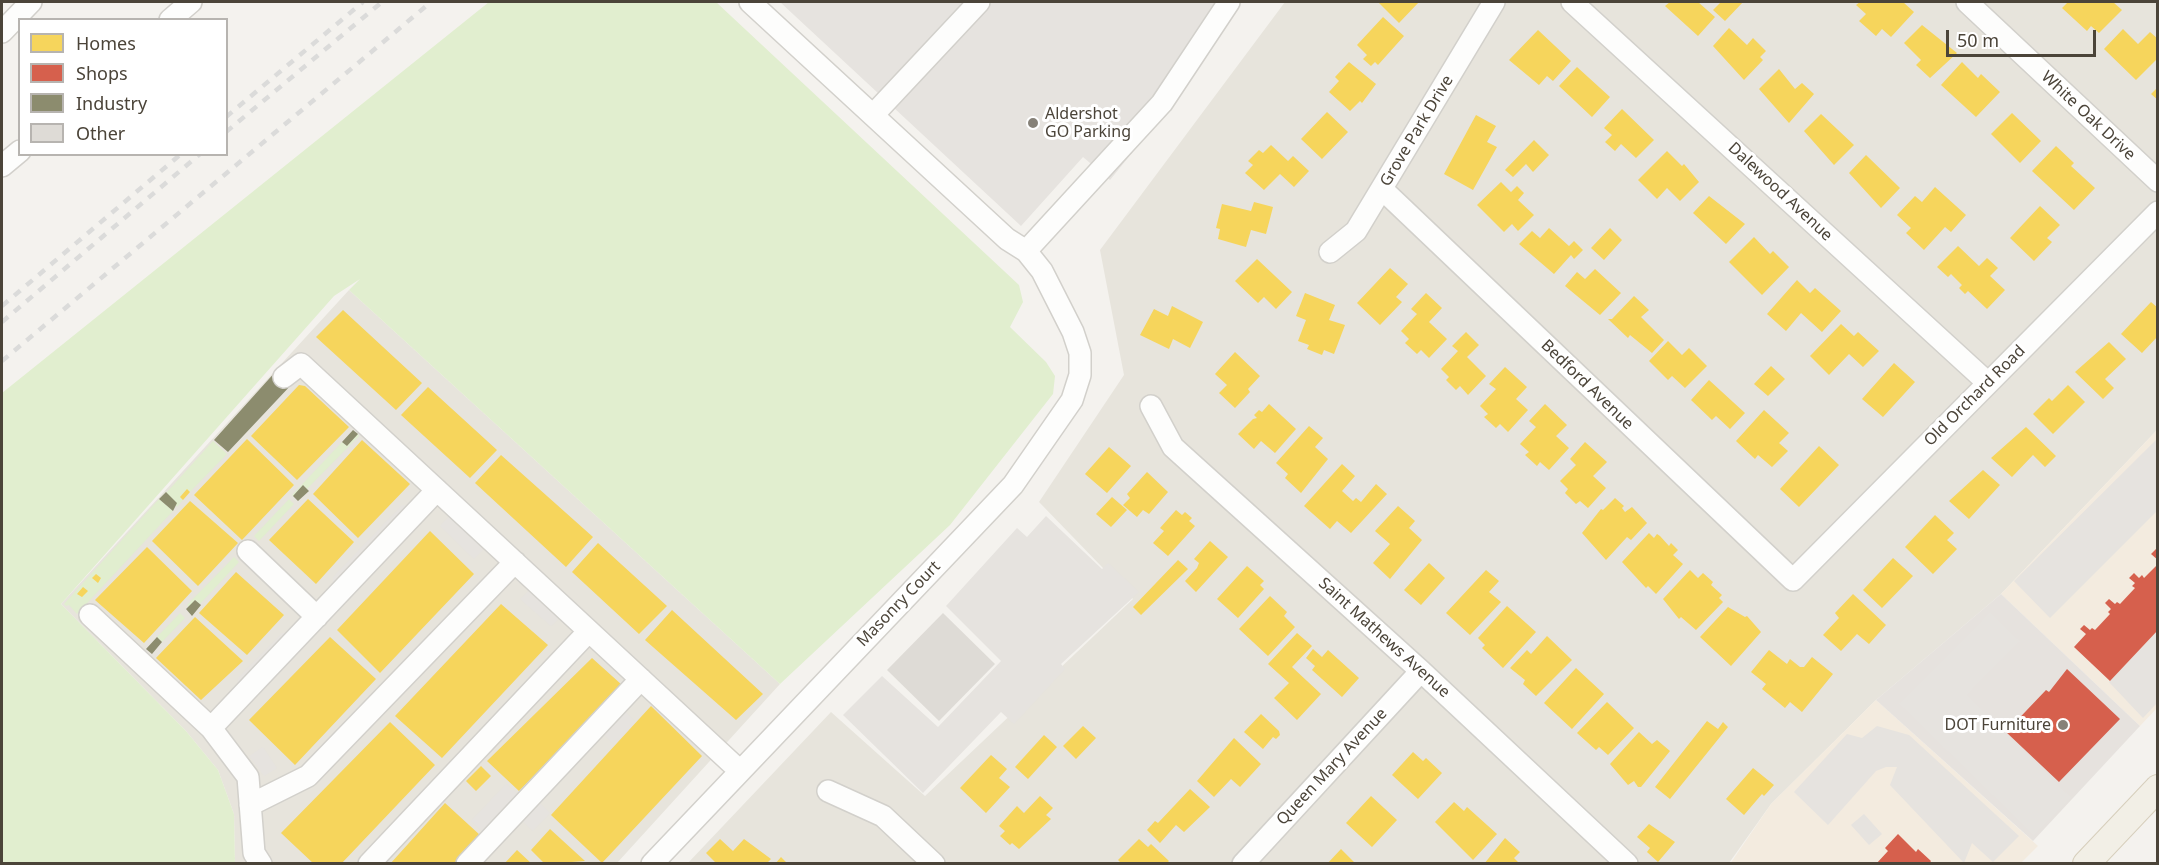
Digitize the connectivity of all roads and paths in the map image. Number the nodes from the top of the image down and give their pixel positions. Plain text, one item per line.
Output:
1 (31, 2) edge
2 (191, 2) edge
3 (751, 2) edge
4 (979, 2) edge
5 (1229, 2) edge
6 (1494, 2) edge
7 (1572, 2) edge
8 (1967, 2) edge
9 (172, 18) edge
10 (2, 32) edge
11 (874, 114) junction
12 (18, 153) edge
13 (2, 166) edge
14 (2157, 181) edge
15 (1382, 189) junction
16 (2157, 212) edge
17 (1026, 251) junction
18 (1330, 252) dead end
19 (284, 377) dead end
20 (1988, 383) junction
21 (1151, 406) dead end
22 (437, 490) junction
23 (248, 551) dead end
24 (515, 562) junction
25 (1793, 580) joint
26 (90, 615) dead end
27 (317, 617) junction
28 (589, 631) junction
29 (1421, 671) junction
30 (641, 679) junction
31 (211, 728) junction
32 (740, 771) junction
33 (2157, 788) edge
34 (828, 791) dead end
35 (250, 805) junction
36 (261, 864) edge
37 (369, 864) edge
38 (467, 864) edge
39 (652, 864) edge
40 (934, 864) edge
41 (1243, 864) edge
42 (1627, 864) edge
43 (2086, 864) edge

1 - 10 street
2 - 9 street
3 - 11 street, Masonry Court
4 - 11 street
5 - 17 street
6 - 15 street, Grove Park Drive
7 - 20 street, Dalewood Avenue
8 - 14 street, White Oak Drive
11 - 17 street, Masonry Court
12 - 13 street
15 - 18 street, Grove Park Drive
15 - 25 street, Bedford Avenue
16 - 20 street, Old Orchard Road
17 - 32 street, Masonry Court
19 - 22 street
20 - 25 street, Old Orchard Road
21 - 29 street, Saint Mathews Avenue
22 - 24 street
22 - 27 street
23 - 27 street
24 - 28 street
24 - 35 street
26 - 31 street
27 - 31 street
28 - 30 street
28 - 37 street
29 - 41 street, Queen Mary Avenue
29 - 42 street, Saint Mathews Avenue
30 - 32 street
30 - 38 street
31 - 35 street
32 - 39 street, Masonry Court
33 - 43 main road
34 - 40 street
35 - 36 street

